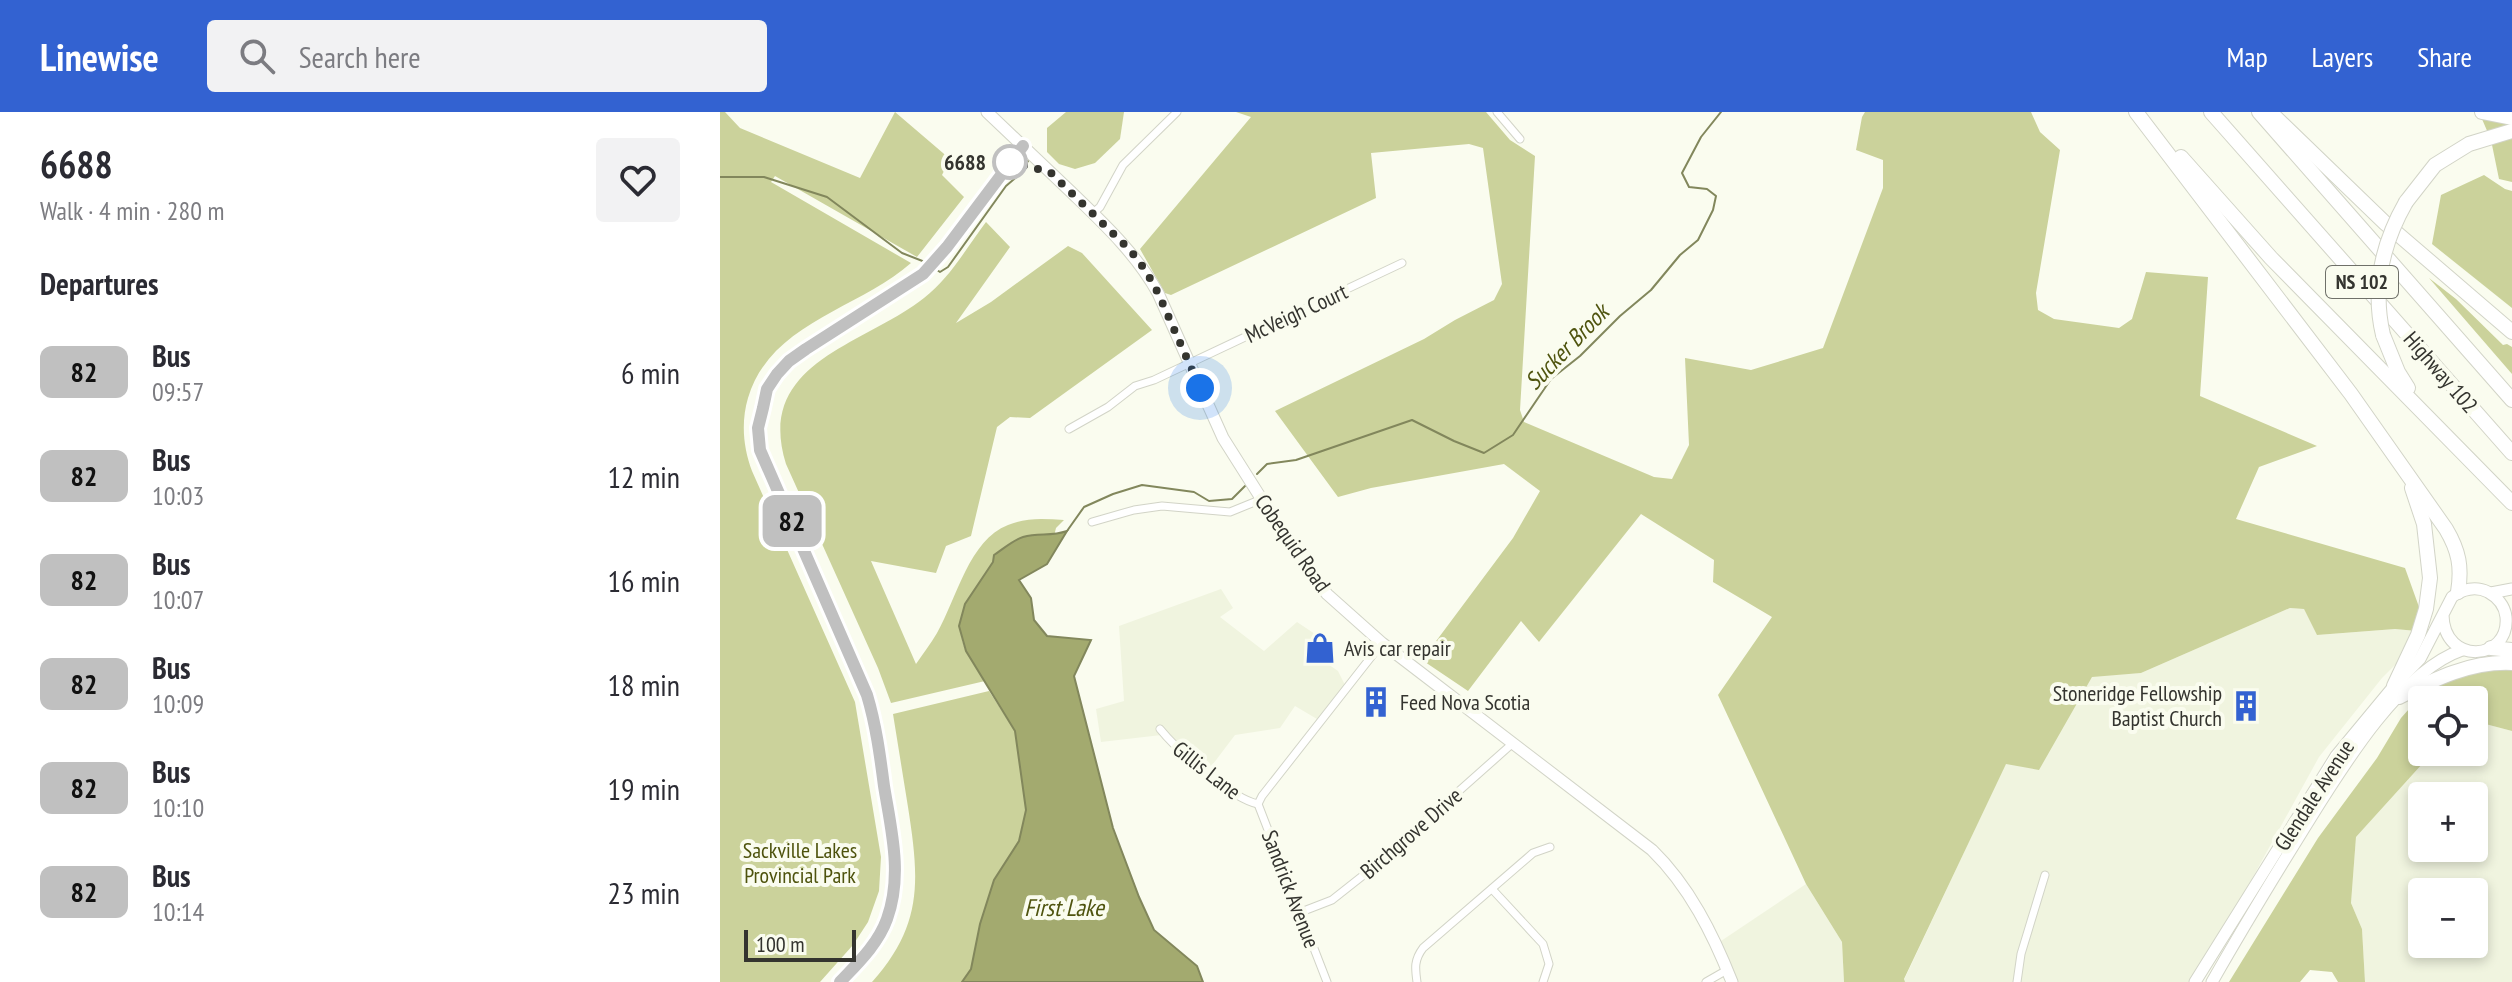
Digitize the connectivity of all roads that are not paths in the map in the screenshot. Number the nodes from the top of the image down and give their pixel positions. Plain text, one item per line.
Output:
1 (987, 112) edge
2 (1177, 112) edge
3 (1497, 112) edge
4 (2138, 112) edge
5 (2211, 112) edge
6 (2259, 112) edge
7 (2270, 112) edge
8 (2482, 112) edge
9 (2512, 118) edge
10 (2512, 131) edge
11 (1520, 139) dead end
12 (1023, 146) junction
13 (1093, 213) junction
14 (1402, 263) dead end
15 (2512, 332) edge
16 (1190, 363) junction
17 (2512, 400) edge
18 (1069, 429) dead end
19 (2449, 437) junction
20 (2512, 453) edge
21 (2409, 476) junction
22 (1262, 499) junction
23 (2512, 503) edge
24 (1092, 522) dead end
25 (2512, 589) edge
26 (2458, 592) junction
27 (2491, 593) junction
28 (2443, 615) junction
29 (2509, 618) edge
30 (1382, 643) junction
31 (2491, 648) junction
32 (2462, 650) junction
33 (2512, 650) edge
34 (2512, 663) edge
35 (2396, 692) junction
36 (1160, 729) dead end
37 (1513, 743) junction
38 (1260, 800) junction
39 (1550, 847) dead end
40 (2045, 875) dead end
41 (1492, 889) junction
42 (1301, 912) junction
43 (1729, 976) edge
44 (840, 982) edge
45 (1327, 982) edge
46 (1417, 982) edge
47 (1543, 982) edge
48 (1706, 982) edge
49 (2017, 982) edge
50 (2195, 982) edge
51 (2212, 982) edge

1 - 12 main road, Cobequid Road
2 - 13 street
3 - 11 street
4 - 19 highway
4 - 21 highway
5 - 20 highway, Highway 102 / NS 102
6 - 17 highway, Highway 102 / NS 102
7 - 15 highway
8 - 9 highway
10 - 19 highway, bridge
12 - 13 main road, Cobequid Road
12 - 44 street
13 - 16 main road, Cobequid Road
14 - 16 street, McVeigh Court
16 - 18 street, McVeigh Court
16 - 22 main road, Cobequid Road
19 - 23 highway
21 - 26 highway
21 - 35 highway
22 - 24 street
22 - 30 main road, Cobequid Road
25 - 27 main road
26 - 27 main road
26 - 28 main road, Glendale Avenue
27 - 29 main road
28 - 32 main road
28 - 35 main road, Glendale Avenue
29 - 31 main road
30 - 37 main road, Cobequid Road
30 - 38 street
31 - 32 main road, Glendale Avenue
31 - 33 highway
32 - 35 main road, Glendale Avenue
34 - 35 highway
35 - 50 main road, Glendale Avenue
35 - 51 main road, Glendale Avenue
36 - 38 street, Gillis Lane
37 - 42 street, Birchgrove Drive
37 - 43 main road, Cobequid Road
38 - 42 street, Sandrick Avenue
39 - 41 street
40 - 49 street
41 - 46 street
41 - 47 street
42 - 45 street, Sandrick Avenue
43 - 48 street

